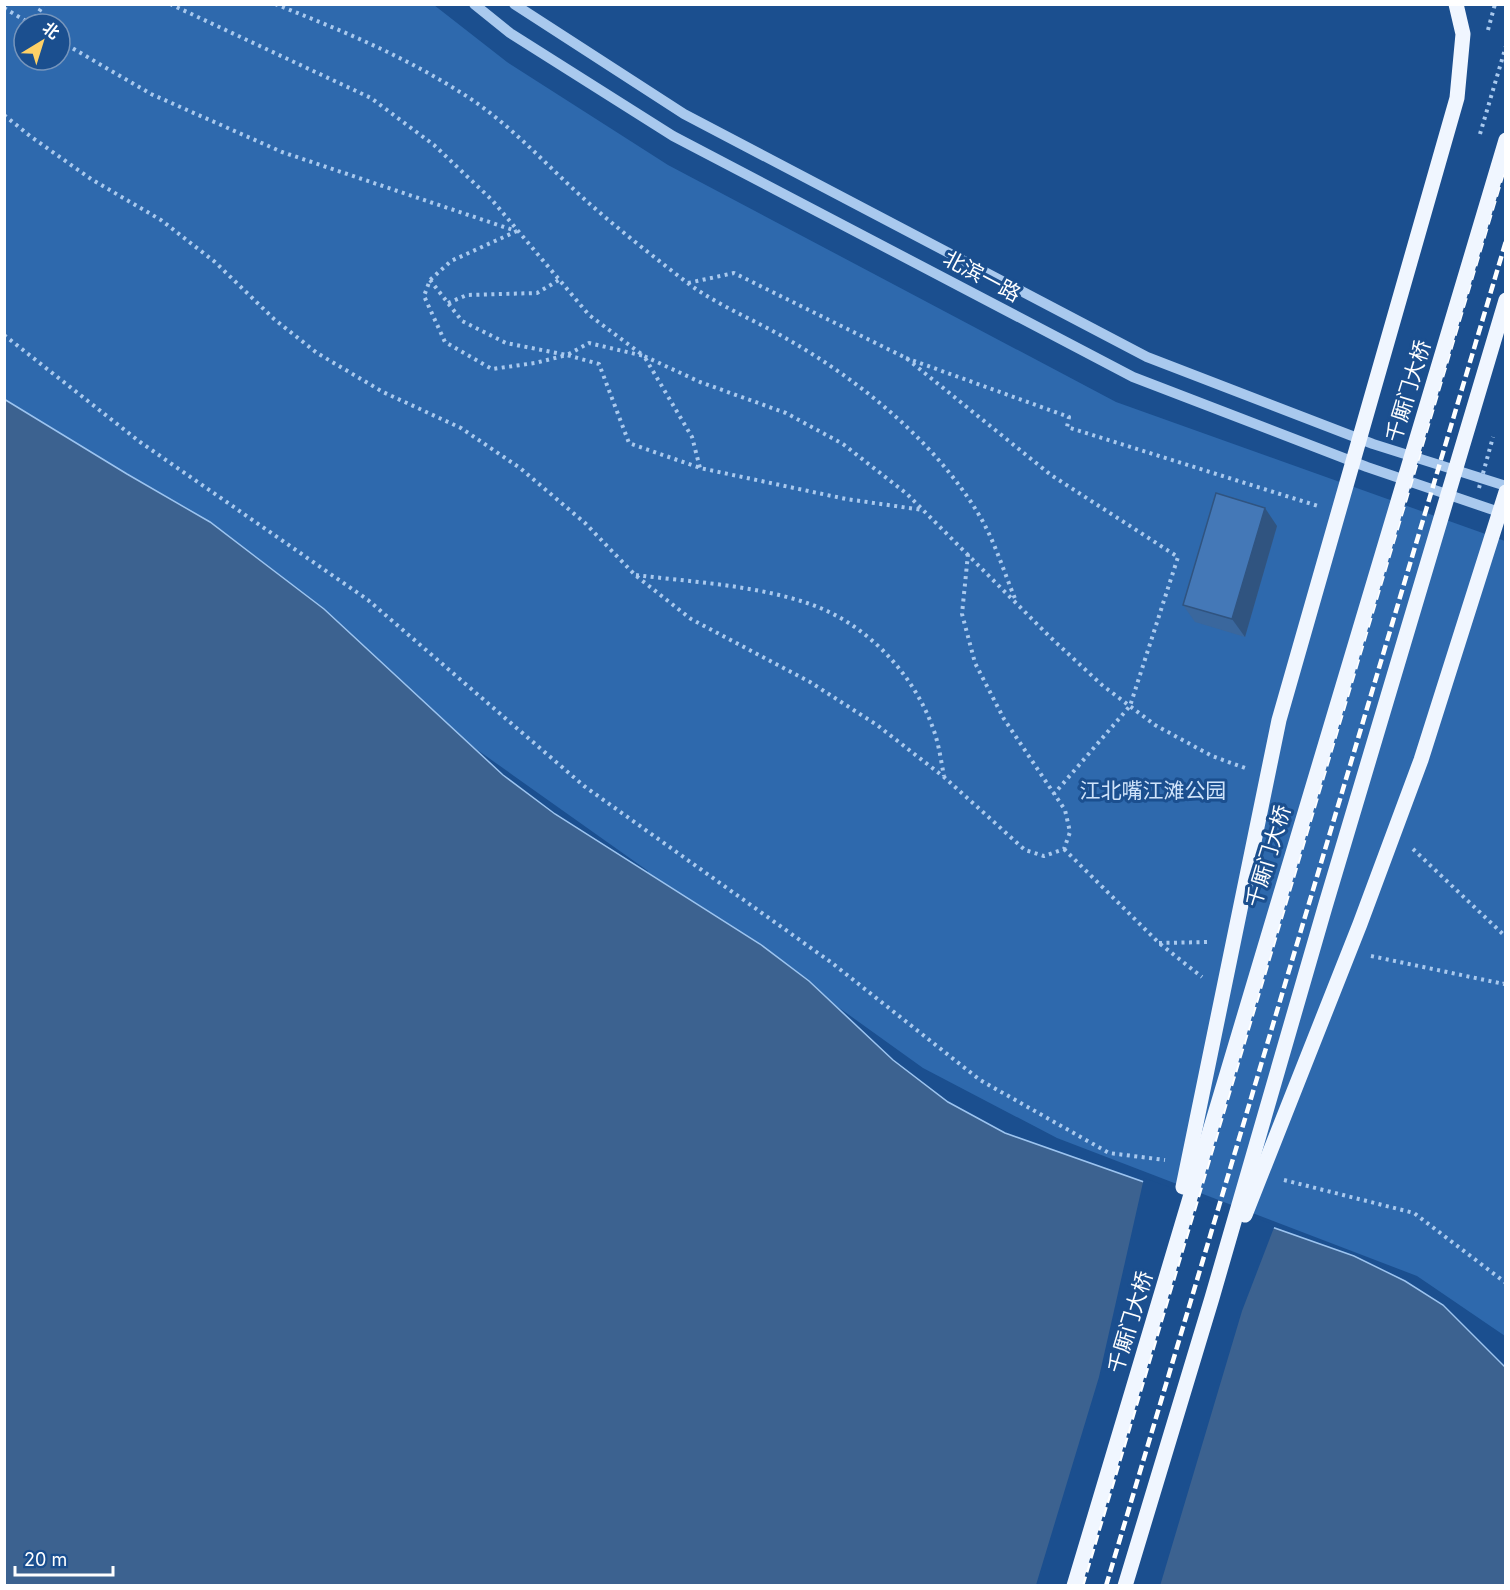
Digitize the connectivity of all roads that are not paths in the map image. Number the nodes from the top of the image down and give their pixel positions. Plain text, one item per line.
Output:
1 (474, 4) edge
2 (514, 4) edge
3 (1456, 4) edge
4 (1506, 140) edge
5 (1506, 300) edge
6 (1506, 486) edge
7 (1506, 492) edge
8 (1506, 514) edge
9 (1163, 1286) junction
10 (1212, 1298) junction
11 (1074, 1586) edge
12 (1125, 1586) edge

1 - 8 street, 北滨一路
2 - 6 street, 北滨一路
3 - 9 main road, bridge
4 - 9 main road, 千厮门大桥, bridge
5 - 10 main road, bridge
7 - 10 main road, bridge
9 - 11 main road, 千厮门大桥, bridge
10 - 12 main road, bridge

